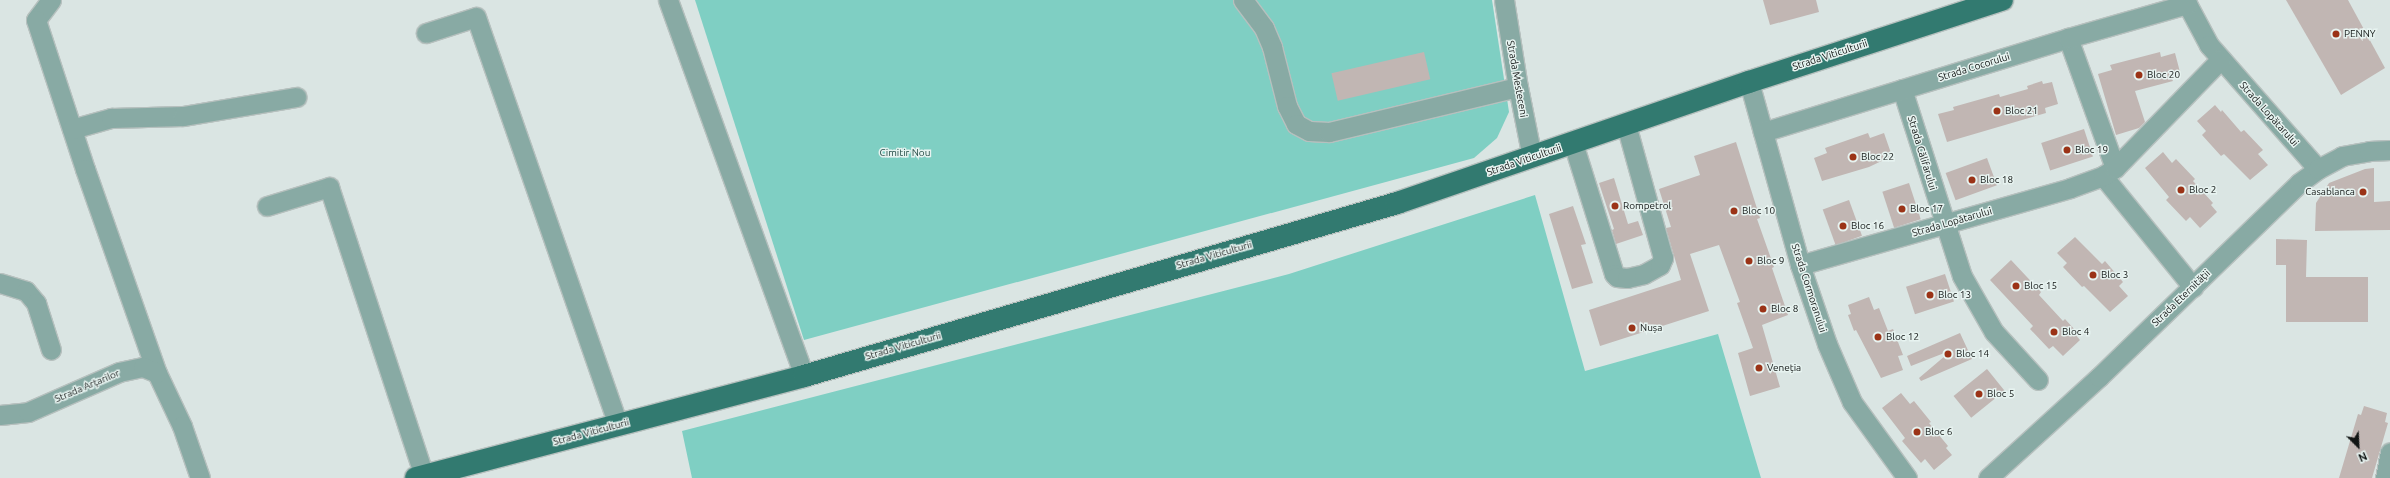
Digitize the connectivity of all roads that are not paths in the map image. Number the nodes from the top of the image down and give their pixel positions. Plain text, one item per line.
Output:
1 (50, 0) edge
2 (668, 0) edge
3 (1243, 0) edge
4 (1504, 0) edge
5 (2002, 0) edge
6 (2186, 2) edge
7 (426, 33) dead end
8 (2068, 38) junction
9 (2221, 60) junction
10 (1749, 82) junction
11 (1518, 87) junction
12 (1902, 89) junction
13 (296, 97) dead end
14 (1626, 125) junction
15 (72, 128) junction
16 (1763, 132) junction
17 (1572, 143) junction
18 (2390, 150) edge
19 (1532, 158) junction
20 (2318, 169) junction
21 (2109, 172) junction
22 (267, 206) dead end
23 (1944, 224) junction
24 (1800, 265) junction
25 (0, 283) edge
26 (2193, 287) junction
27 (51, 350) dead end
28 (157, 373) junction
29 (804, 376) junction
30 (2038, 380) dead end
31 (0, 415) edge
32 (618, 425) junction
33 (2390, 452) edge
34 (420, 477) edge
35 (200, 478) edge
36 (1907, 478) edge
37 (1988, 478) edge
38 (2385, 478) edge

1 - 15 street
2 - 29 street
3 - 11 street
4 - 11 street, Strada Mesteceni
5 - 10 main road, Strada Viticulturii
6 - 8 street, Strada Cocorului
6 - 9 street, Strada Lopătarului
7 - 32 street
8 - 12 street, Strada Cocorului
8 - 21 street
9 - 20 street, Strada Lopătarului
9 - 21 street, Strada Lopătarului
10 - 14 main road, Strada Viticulturii
10 - 16 street, Strada Cormoranului
11 - 19 street, Strada Mesteceni
12 - 16 street, Strada Cocorului
12 - 23 street, Strada Călifarului
13 - 15 street
14 - 17 main road, Strada Viticulturii
14 - 17 street
15 - 28 street
16 - 24 street, Strada Cormoranului
17 - 19 main road, Strada Viticulturii
18 - 20 street, Strada Eternității
19 - 29 main road, Strada Viticulturii
20 - 26 street, Strada Eternității
21 - 23 street, Strada Lopătarului
21 - 26 street
22 - 34 street
23 - 24 street, Strada Lopătarului
23 - 30 street, Strada Călifarului
24 - 36 street, Strada Cormoranului
25 - 27 street
26 - 37 street, Strada Eternității
28 - 31 street, Strada Arțarilor
28 - 35 street
29 - 32 main road, Strada Viticulturii
32 - 34 main road, Strada Viticulturii
33 - 38 street

